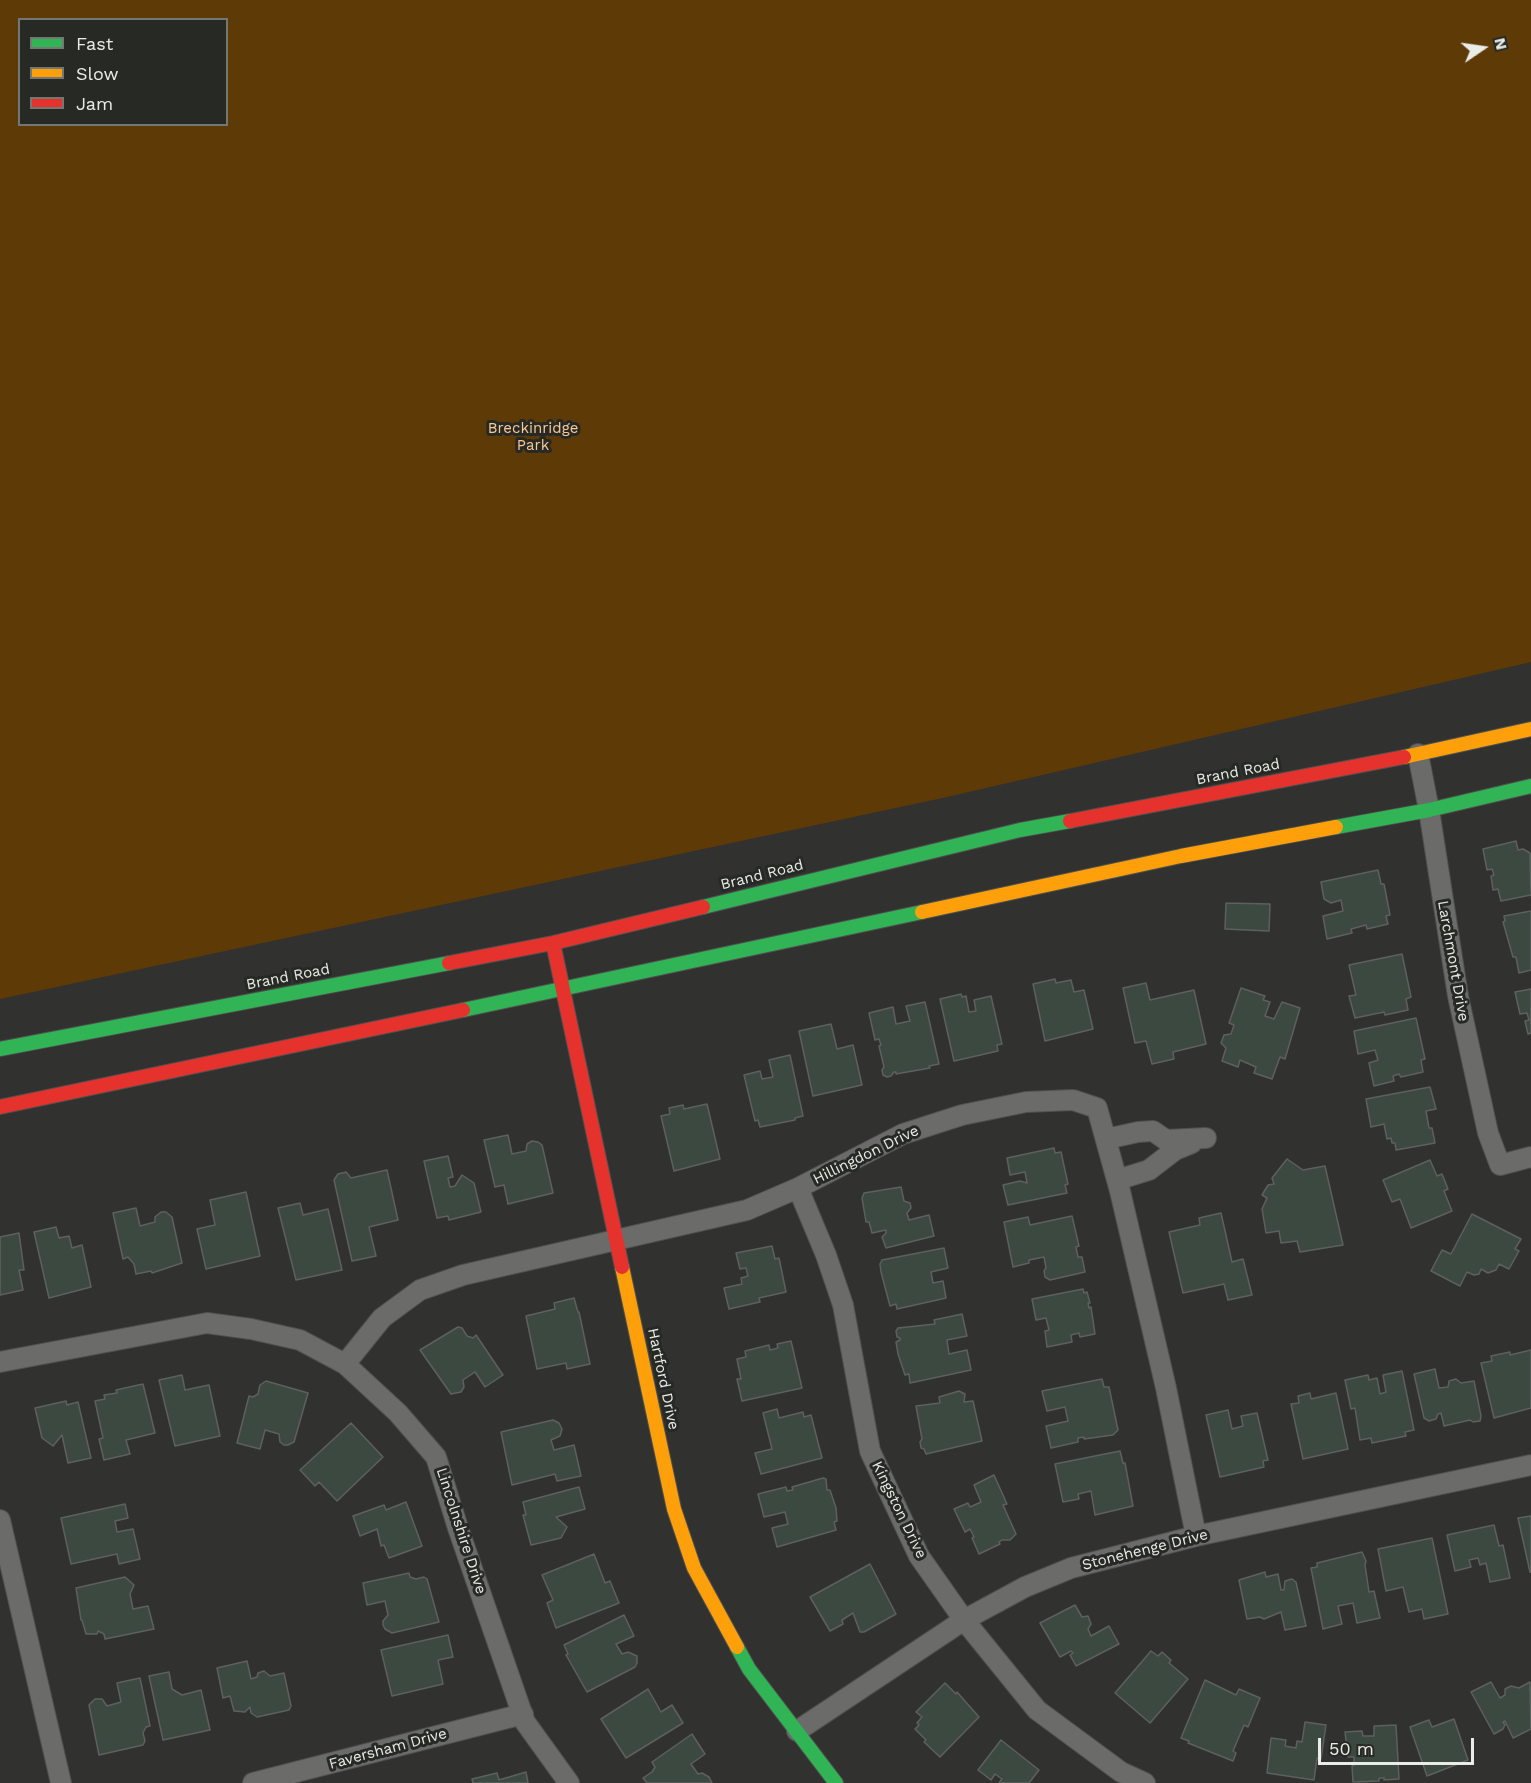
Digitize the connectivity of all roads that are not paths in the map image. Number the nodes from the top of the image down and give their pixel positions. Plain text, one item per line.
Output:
1 (1531, 729) edge
2 (1418, 754) junction
3 (1531, 786) edge
4 (1429, 810) junction
5 (553, 943) junction
6 (564, 989) junction
7 (0, 1049) edge
8 (0, 1107) edge
9 (1106, 1139) junction
10 (1531, 1157) edge
11 (1117, 1180) junction
12 (798, 1188) junction
13 (617, 1239) junction
14 (0, 1362) edge
15 (345, 1364) junction
16 (1531, 1465) edge
17 (0, 1520) edge
18 (1196, 1536) junction
19 (964, 1620) junction
20 (523, 1714) junction
21 (797, 1731) junction
22 (61, 1783) edge
23 (253, 1783) edge
24 (569, 1783) edge
25 (836, 1783) edge
26 (1145, 1783) edge

1 - 2 main road, Brand Road
2 - 4 street, Larchmont Drive
2 - 5 main road, Brand Road
3 - 4 main road
4 - 6 main road
4 - 10 street, Larchmont Drive
5 - 6 main road, Hartford Drive
5 - 7 main road, Brand Road
6 - 8 main road
6 - 13 main road, Hartford Drive
9 - 11 street, Hillingdon Drive
9 - 11 street
9 - 12 street, Hillingdon Drive
11 - 18 street, Hillingdon Drive
12 - 13 street, Hillingdon Drive
12 - 19 street, Kingston Drive
13 - 15 street, Hillingdon Drive
13 - 21 main road, Hartford Drive
14 - 15 street, Lincolnshire Drive
15 - 20 street, Lincolnshire Drive
16 - 18 street, Stonehenge Drive
17 - 22 street
18 - 19 street, Stonehenge Drive
19 - 21 street, Stonehenge Drive
19 - 26 street, Kingston Drive
20 - 23 street, Faversham Drive
20 - 24 street, Lincolnshire Drive
21 - 25 main road, Hartford Drive

